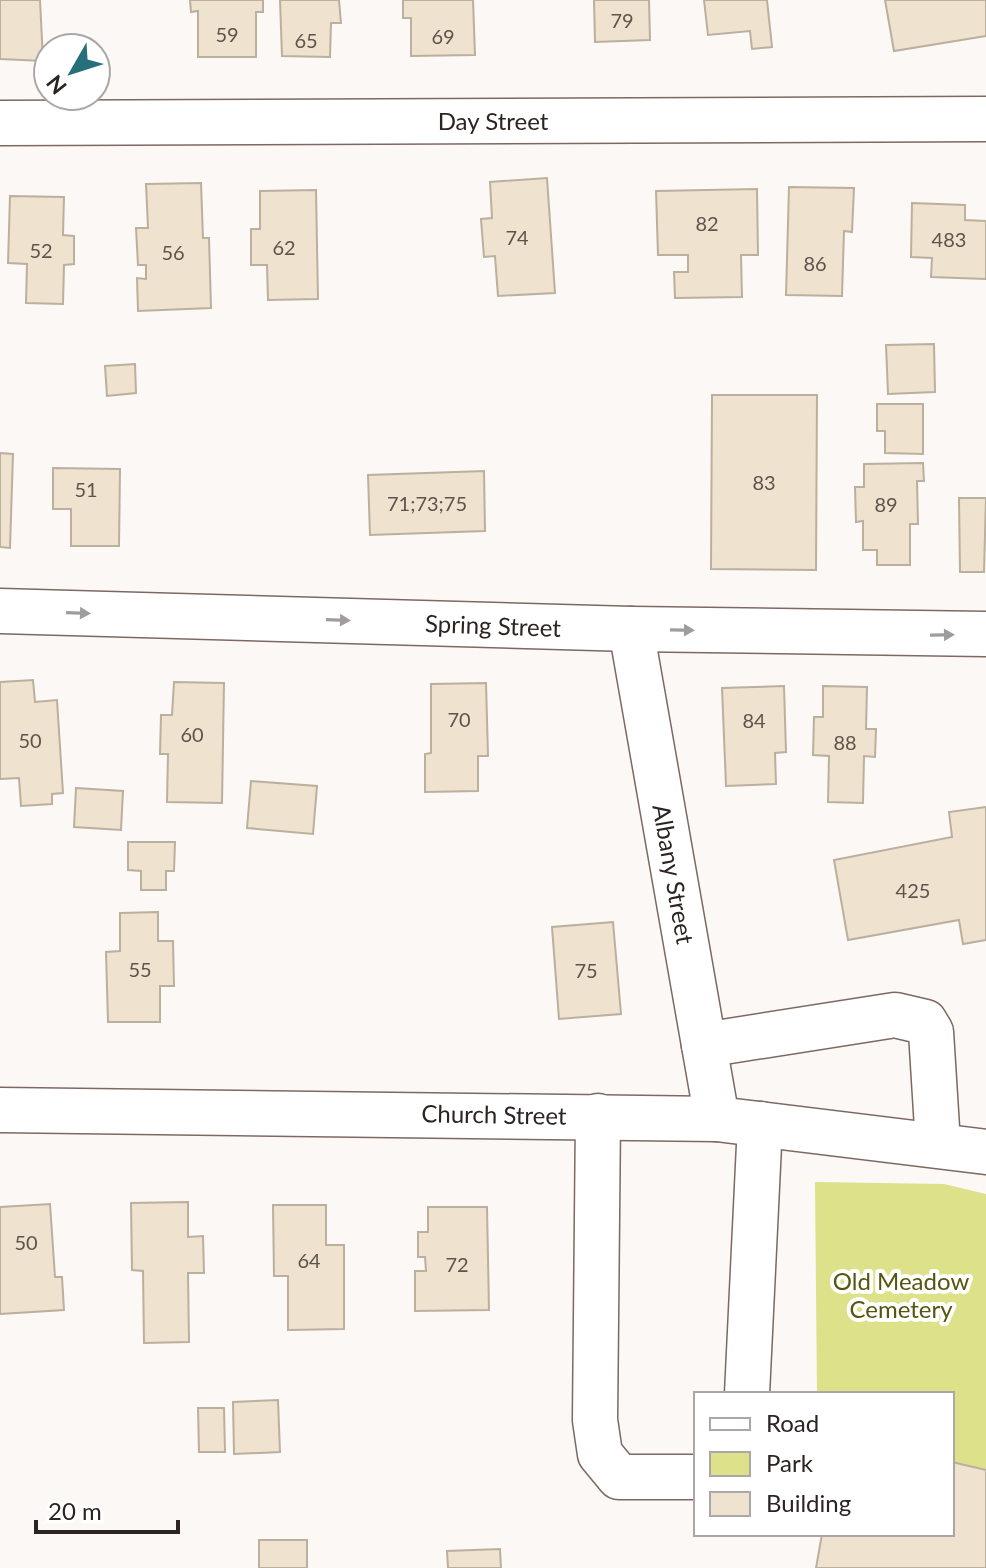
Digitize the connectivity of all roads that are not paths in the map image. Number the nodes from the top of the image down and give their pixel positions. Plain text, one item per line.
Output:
1 (986, 119) edge
2 (0, 123) edge
3 (0, 611) edge
4 (631, 629) junction
5 (986, 634) edge
6 (704, 1045) junction
7 (0, 1110) edge
8 (598, 1116) junction
9 (717, 1119) junction
10 (760, 1124) junction
11 (938, 1144) junction
12 (986, 1152) edge
13 (747, 1392) edge
14 (694, 1477) edge

1 - 2 street, Day Street
3 -> 4 street, Spring Street
4 -> 5 street, Spring Street
4 - 6 street, Albany Street
6 - 9 street, Albany Street
6 - 11 street
7 - 8 street, Church Street
8 - 9 street, Church Street
8 - 14 street
9 - 10 street, Church Street
10 - 11 street, Church Street
10 - 13 street
11 - 12 street, Church Street

